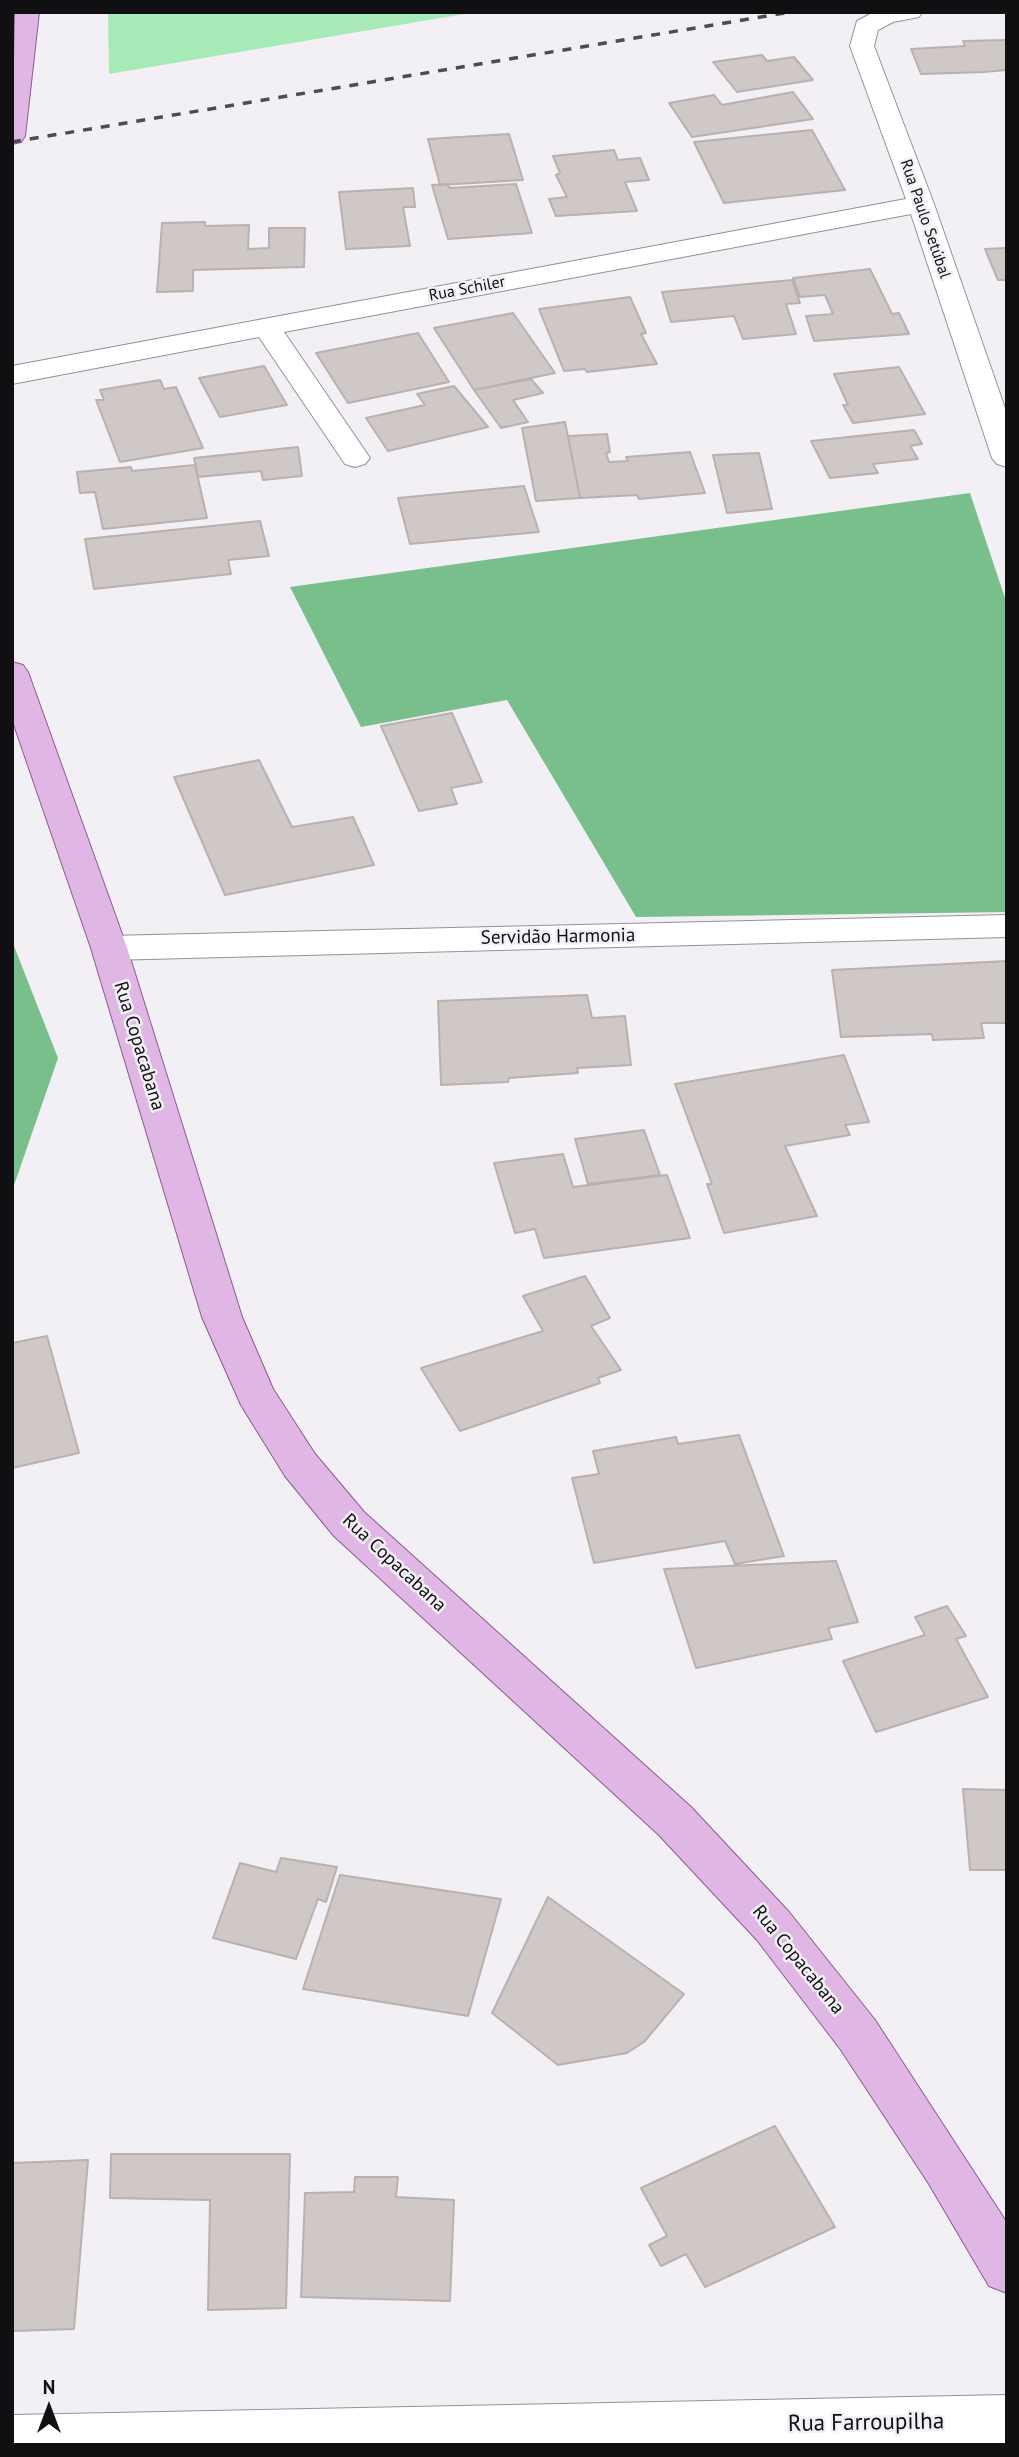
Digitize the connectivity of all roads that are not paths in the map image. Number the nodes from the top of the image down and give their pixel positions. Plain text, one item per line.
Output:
1 (27, 12) edge
2 (910, 12) edge
3 (12, 136) edge
4 (921, 204) junction
5 (266, 327) junction
6 (12, 375) edge
7 (994, 381) edge
8 (355, 458) dead end
9 (1007, 458) edge
10 (12, 672) edge
11 (1007, 926) edge
12 (109, 948) junction
13 (1007, 2269) edge
14 (1007, 2420) edge
15 (12, 2441) edge

1 - 3 main road
2 - 4 street, Rua Paulo Setúbal
4 - 5 street, Rua Schiler
4 - 7 street, Rua Paulo Setúbal
5 - 6 street, Rua Schiler
5 - 8 street
7 - 9 street, Rua Paulo Setúbal
10 - 12 main road, Rua Copacabana
11 - 12 street, Servidão Harmonia
12 - 13 main road, Rua Copacabana
14 - 15 street, Rua Farroupilha

